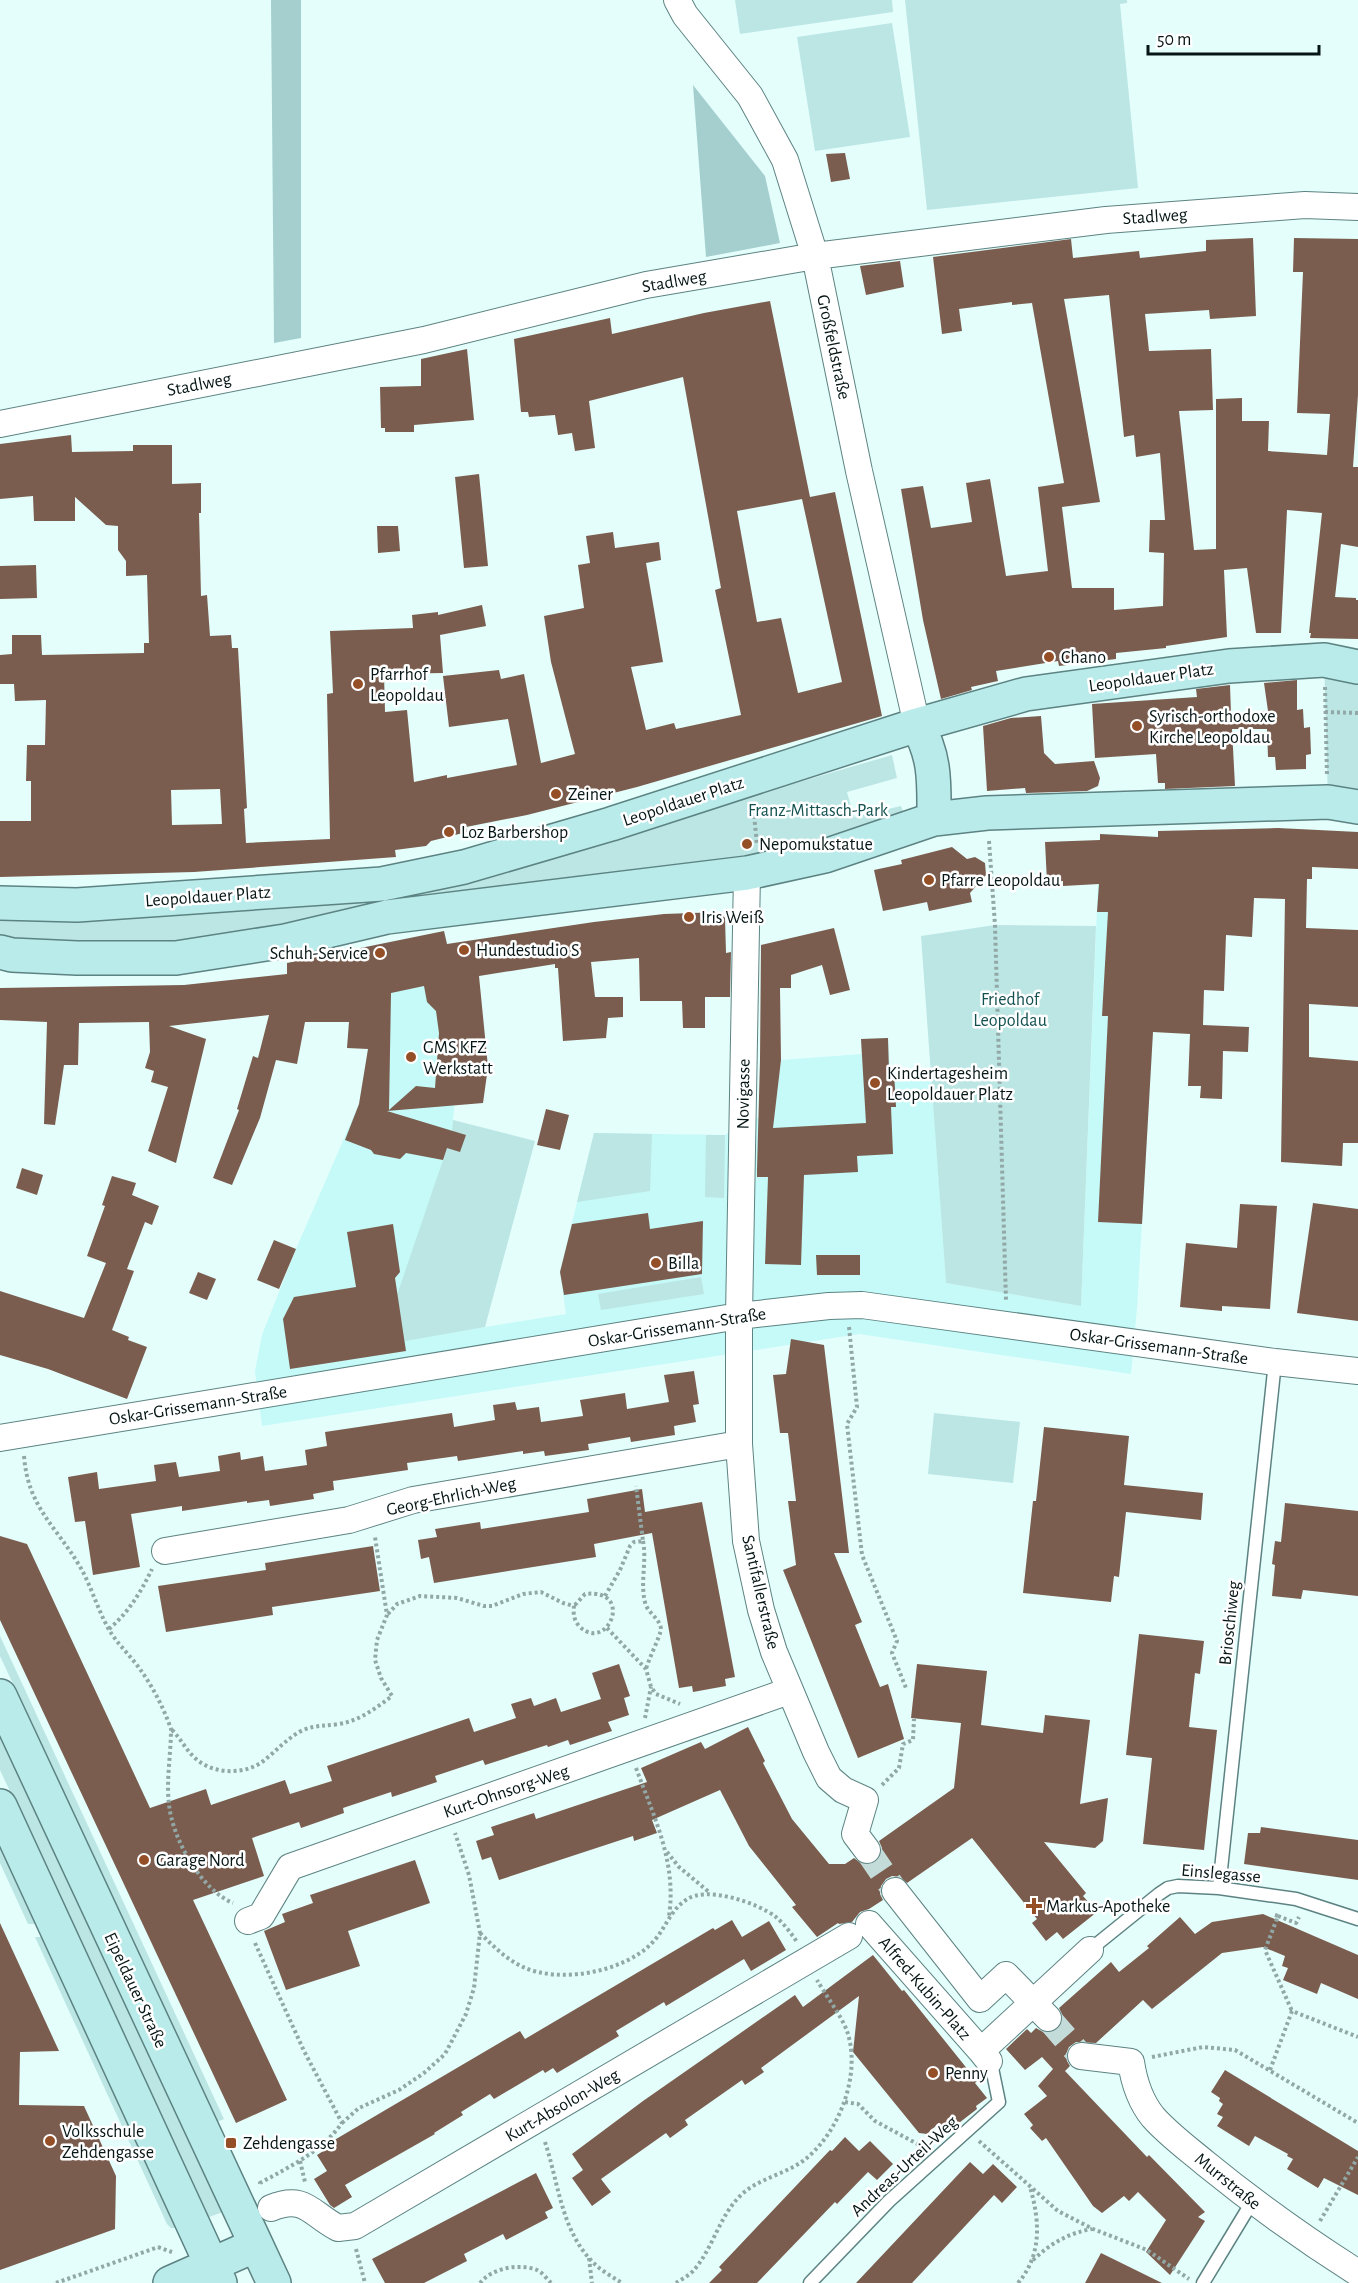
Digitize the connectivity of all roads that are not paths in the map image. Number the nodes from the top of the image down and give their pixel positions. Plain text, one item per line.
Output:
1 (677, 0) edge
2 (1358, 207) edge
3 (815, 256) junction
4 (0, 423) edge
5 (1358, 667) edge
6 (917, 725) junction
7 (1343, 805) edge
8 (934, 819) junction
9 (753, 871) junction
10 (0, 903) edge
11 (0, 952) edge
12 (739, 1316) junction
13 (1275, 1362) junction
14 (1358, 1371) edge
15 (11, 1436) edge
16 (739, 1444) junction
17 (165, 1551) road end
18 (789, 1691) junction
19 (0, 1696) edge
20 (0, 1806) edge
21 (867, 1850) tunnel mouth
22 (1219, 1887) junction
23 (1358, 1919) edge
24 (248, 1921) road end
25 (858, 1931) junction
26 (1093, 1947) joint
27 (1040, 2010) junction
28 (1081, 2056) tunnel mouth
29 (987, 2060) junction
30 (1252, 2202) junction
31 (271, 2208) dead end
32 (256, 2245) junction
33 (1358, 2273) edge
34 (217, 2274) edge
35 (170, 2283) edge
36 (274, 2283) edge
37 (810, 2283) edge
38 (1203, 2283) edge

1 - 3 street, Großfeldstraße
2 - 3 street, Stadlweg
3 - 4 street, Stadlweg
3 - 6 street, Großfeldstraße
5 - 6 street, Leopoldauer Platz
6 - 8 street
6 - 10 street, Leopoldauer Platz
7 - 8 street
8 - 9 street
9 - 11 street
9 - 12 street, Novigasse
12 - 13 street, Oskar-Grissemann-Straße
12 - 15 street, Oskar-Grissemann-Straße
12 - 16 street, Santifallerstraße
13 - 14 street, Oskar-Grissemann-Straße
13 - 22 lane, Brioschiweg
16 - 17 street, Georg-Ehrlich-Weg
16 - 18 street, Santifallerstraße
18 - 21 street, Santifallerstraße
18 - 24 street, Kurt-Ohnsorg-Weg
19 - 32 street, Eipeldauer Straße
20 - 34 street
22 - 23 lane, Einslegasse
22 - 26 lane, Einslegasse
25 - 27 street, Alfred-Kubin-Platz
25 - 29 street, Alfred-Kubin-Platz
25 - 31 street, Kurt-Absolon-Weg
26 - 27 street, Alfred-Kubin-Platz
27 - 29 street, Alfred-Kubin-Platz
28 - 30 street, Murrstraße
29 - 37 lane, Andreas-Urteil-Weg
30 - 33 street, Murrstraße
30 - 38 lane
32 - 34 street
32 - 36 street, Eipeldauer Straße
34 - 35 street

